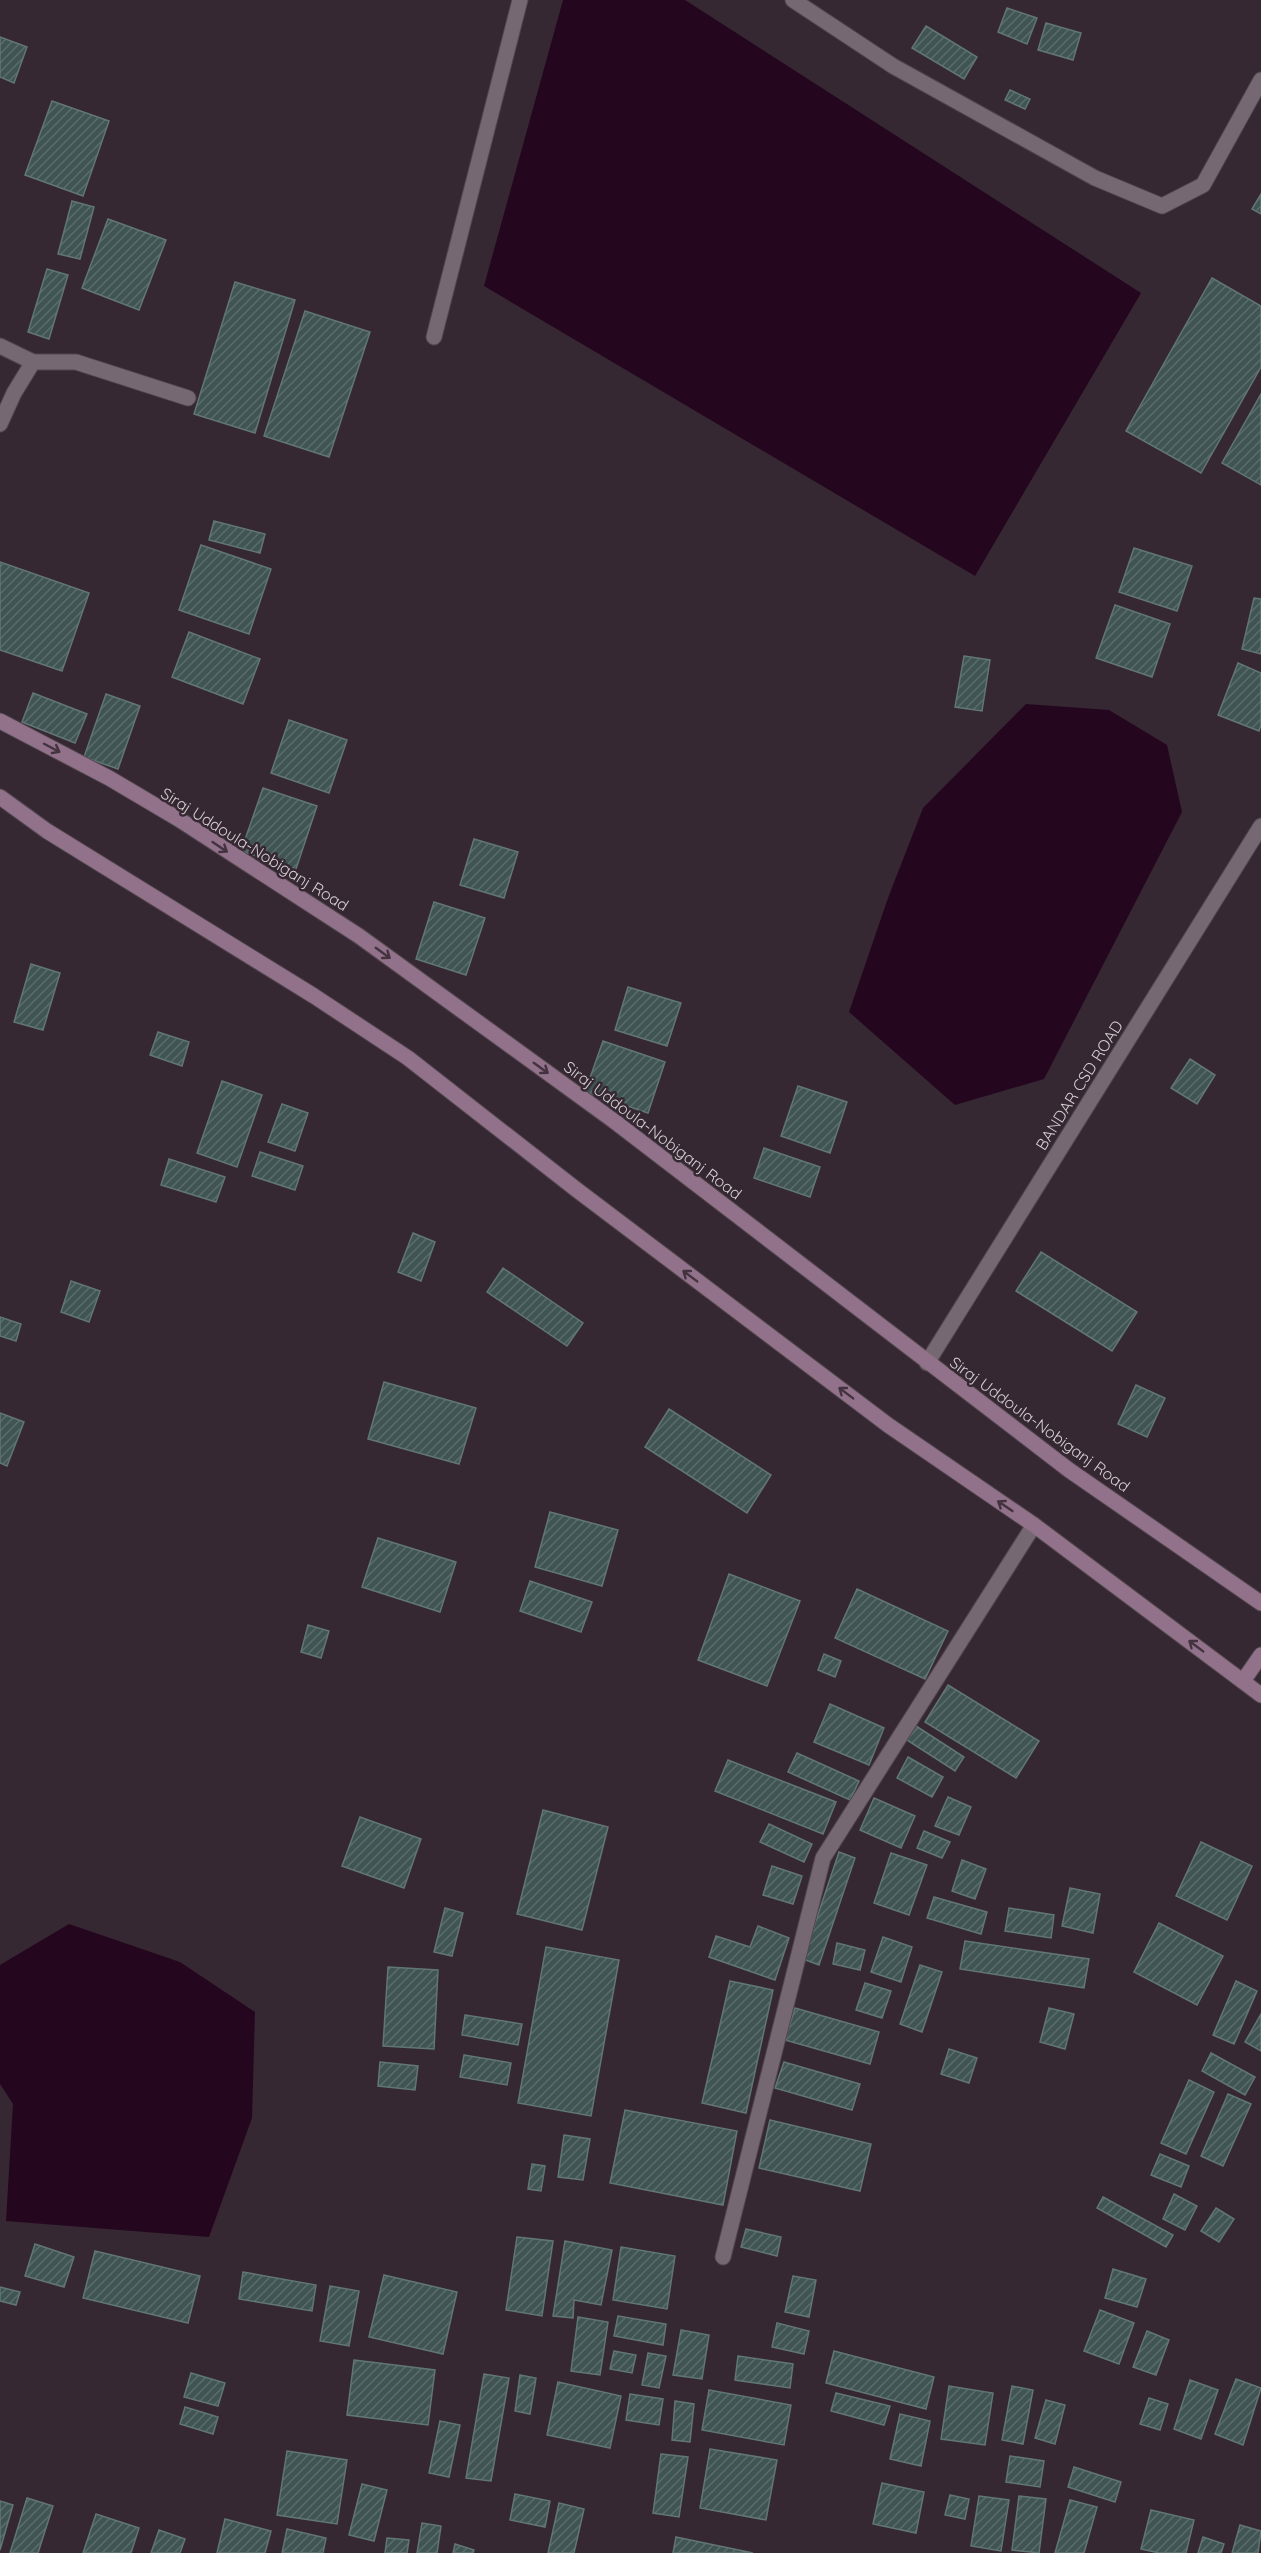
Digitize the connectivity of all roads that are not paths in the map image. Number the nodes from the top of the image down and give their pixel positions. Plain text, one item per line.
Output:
1 (520, 0) edge
2 (794, 0) edge
3 (1261, 80) edge
4 (434, 337) dead end
5 (0, 346) edge
6 (33, 362) junction
7 (188, 398) dead end
8 (0, 424) edge
9 (0, 721) edge
10 (0, 797) edge
11 (1261, 826) edge
12 (927, 1363) junction
13 (1034, 1525) junction
14 (1261, 1603) edge
15 (1261, 1655) edge
16 (1243, 1681) junction
17 (1261, 1695) edge
18 (723, 2257) dead end

1 - 4 street
2 - 3 street
5 - 6 street
6 - 7 street
6 - 8 street
9 -> 12 main road, Siraj Uddoula-Nobiganj Road
13 -> 10 main road
11 - 12 street, BANDAR CSD ROAD
12 - 14 main road, Siraj Uddoula-Nobiganj Road
16 -> 13 main road
13 - 18 street
15 - 16 main road
16 - 17 main road

